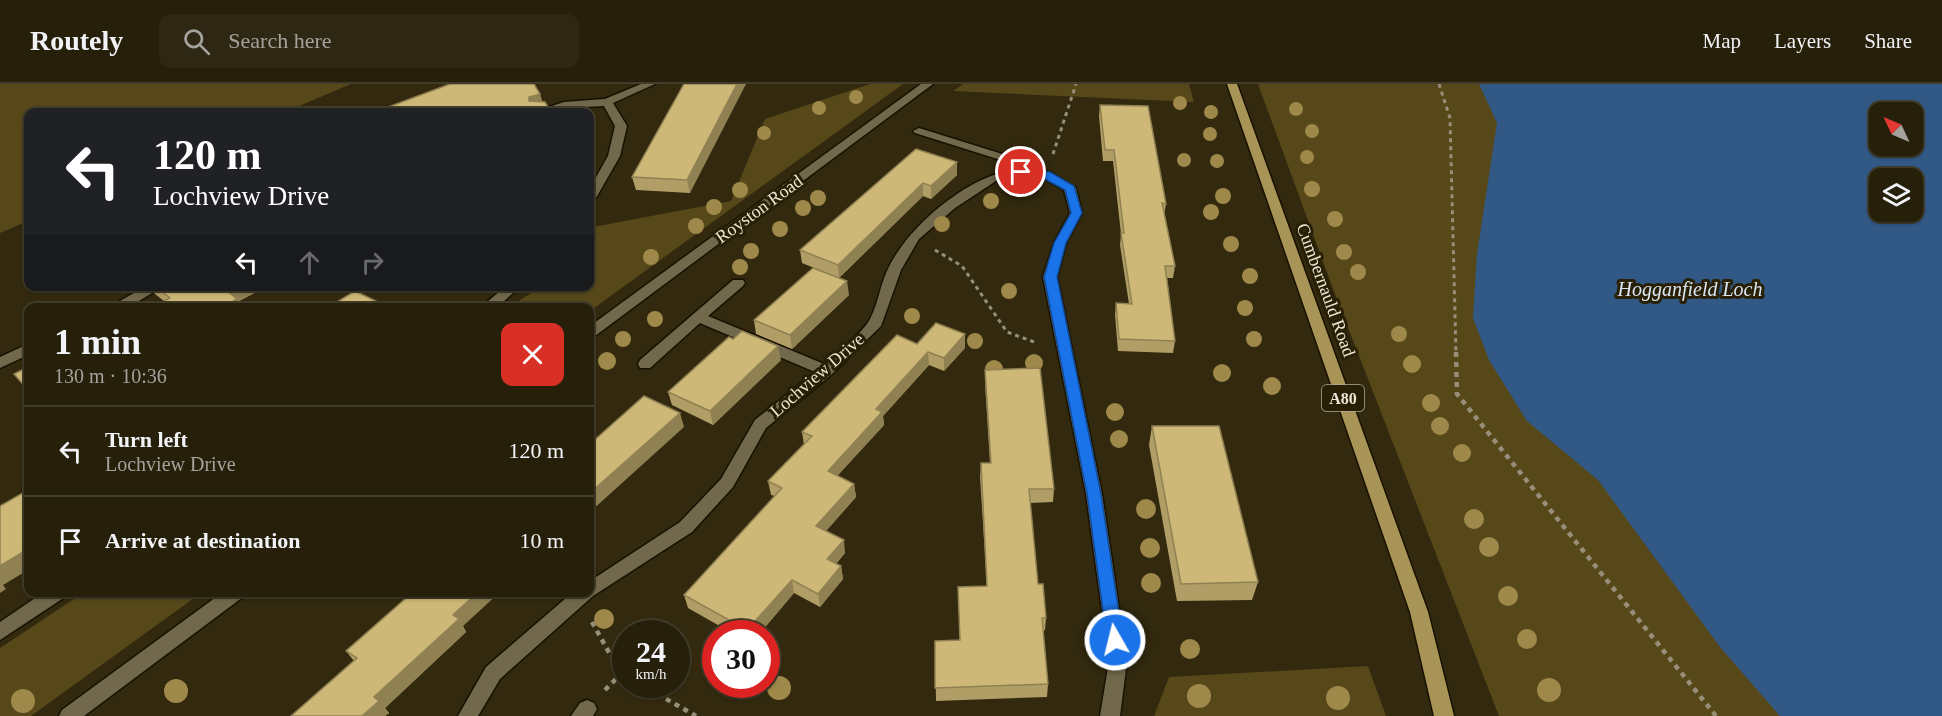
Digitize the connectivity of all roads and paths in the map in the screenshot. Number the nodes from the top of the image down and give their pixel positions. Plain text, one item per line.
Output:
1 (650, 84) edge
2 (928, 84) edge
3 (1076, 84) edge
4 (1232, 84) edge
5 (1439, 84) edge
6 (607, 102) junction
7 (554, 108) edge
8 (919, 131) dead end
9 (1021, 172) junction
10 (1046, 175) junction
11 (594, 191) edge
12 (914, 237) junction
13 (738, 283) dead end
14 (148, 291) edge
15 (509, 291) edge
16 (125, 303) edge
17 (493, 303) edge
18 (698, 317) junction
19 (594, 330) edge
20 (24, 352) edge
21 (1067, 354) junction
22 (0, 363) edge
23 (645, 364) dead end
24 (826, 371) junction
25 (594, 587) edge
26 (52, 597) edge
27 (230, 597) edge
28 (581, 597) edge
29 (585, 597) edge
30 (0, 632) edge
31 (612, 655) edge
32 (664, 698) edge
33 (69, 716) edge
34 (468, 716) edge
35 (696, 716) edge
36 (1110, 716) edge
37 (1444, 716) edge
38 (1716, 716) edge

1 - 6 street
2 - 19 street, Royston Road
3 - 10 path
4 - 37 main road, Cumbernauld Road / A80
5 - 38 path
6 - 7 street
6 - 11 street
8 - 9 street
9 - 10 street, Lochview Drive
9 - 12 street, Lochview Drive
10 - 21 street, Lochview Drive
12 - 21 path
12 - 24 street, Lochview Drive
13 - 18 street
14 - 16 street
15 - 17 street
18 - 23 street
18 - 24 street
20 - 22 street
21 - 36 street, Lochview Drive
24 - 25 street, Lochview Drive
26 - 30 street
27 - 33 street
28 - 34 street, Lochview Drive
29 - 31 path
32 - 35 path

